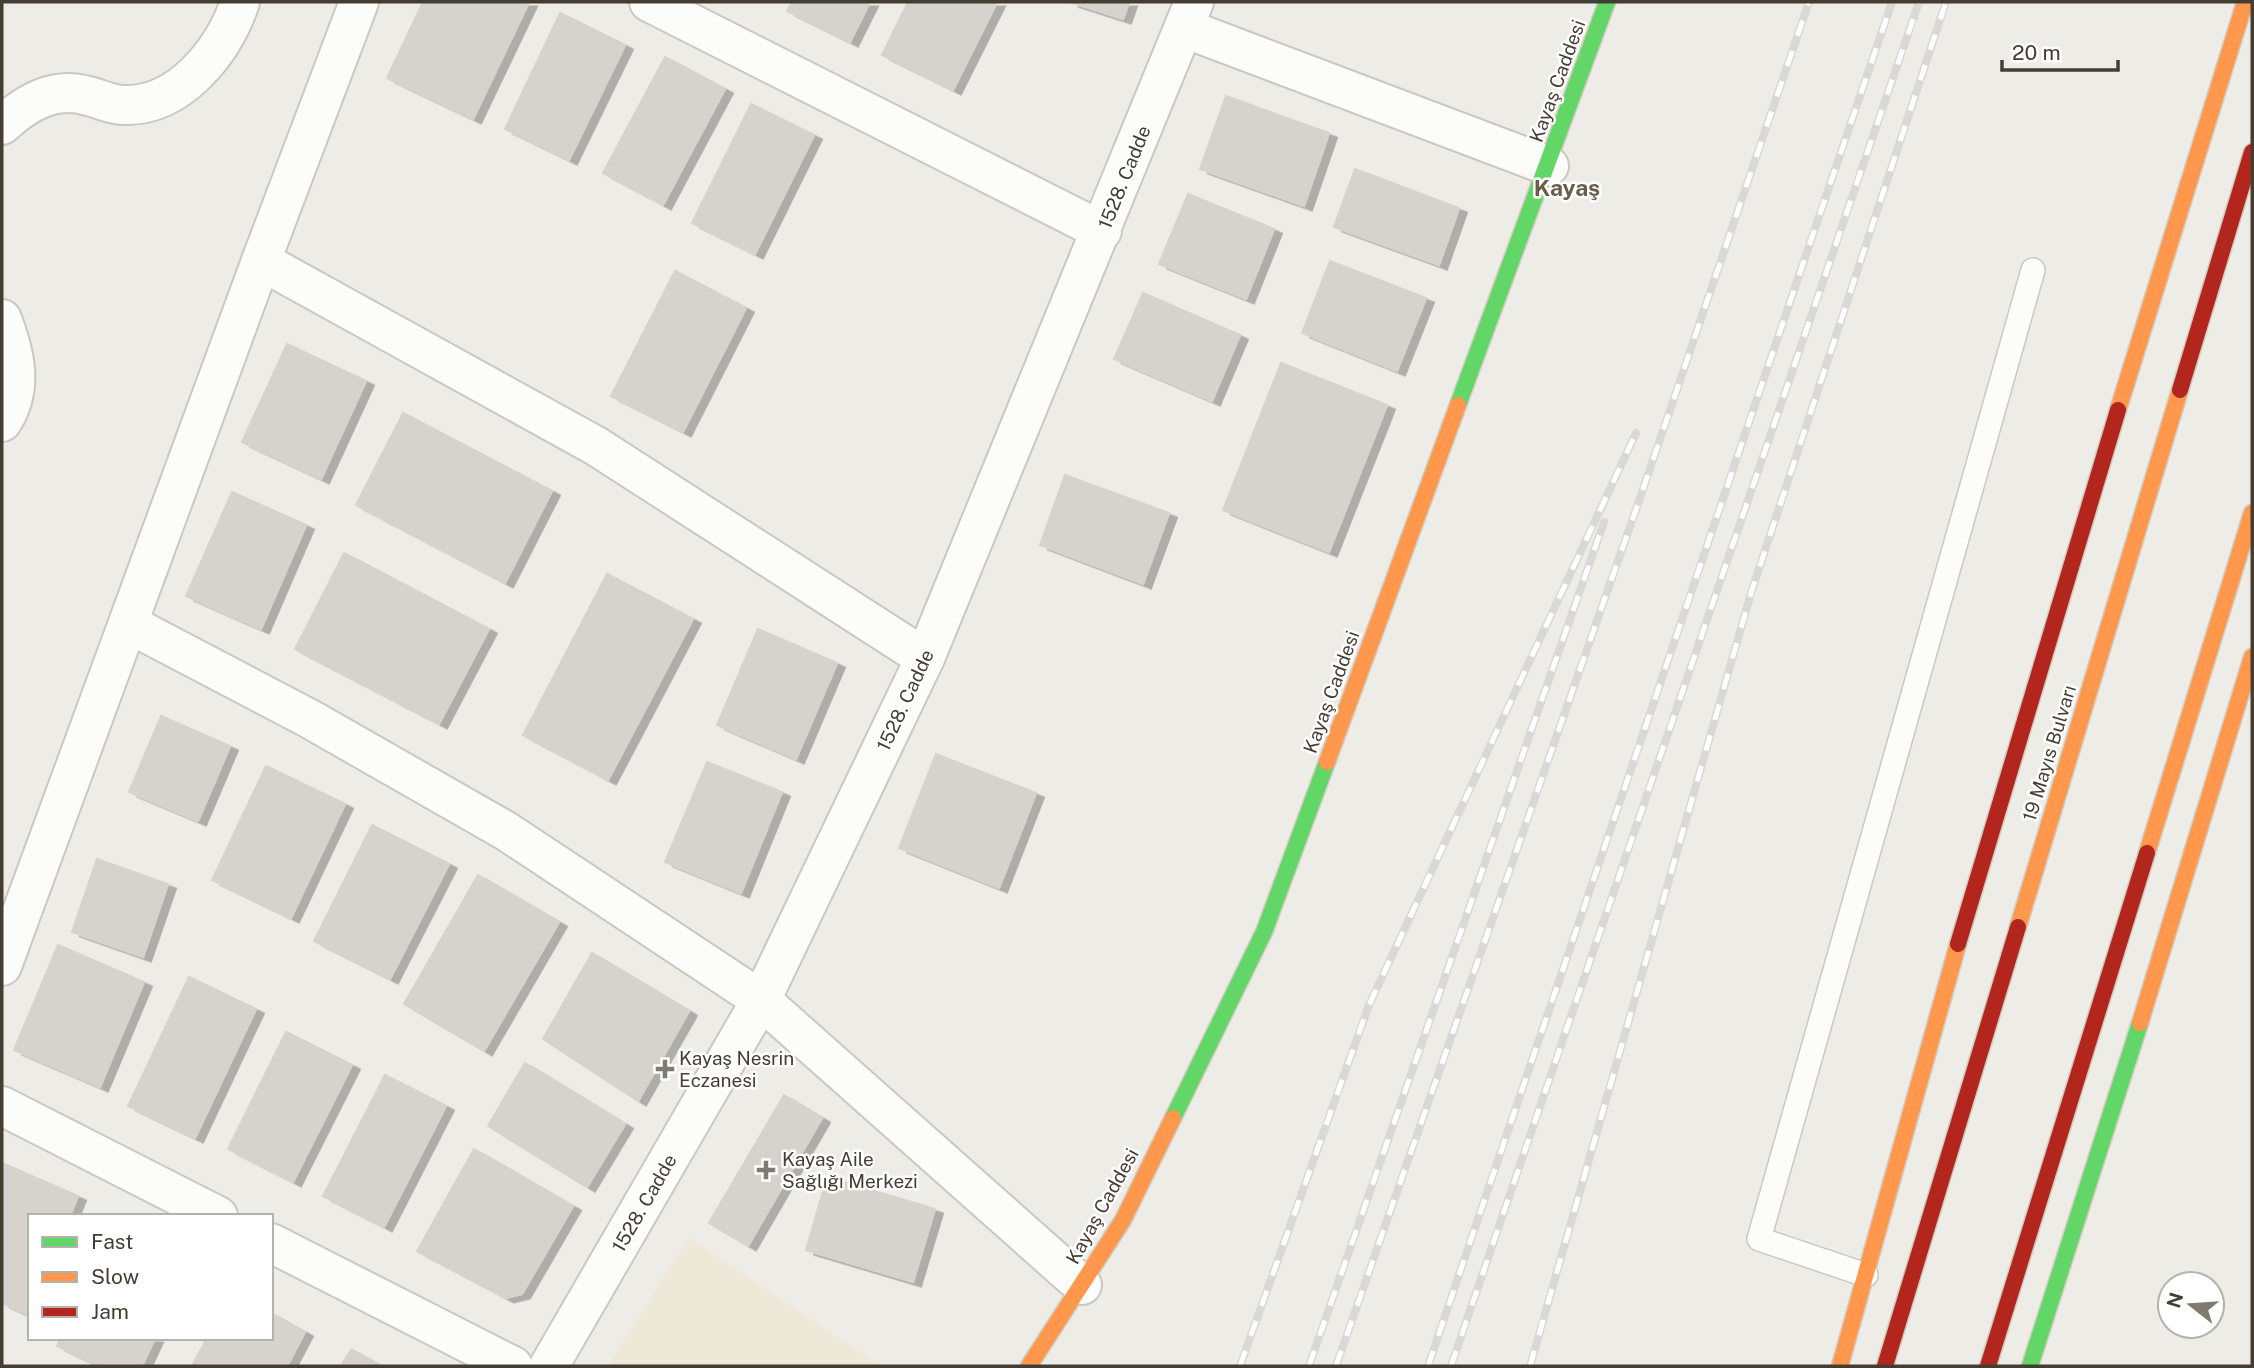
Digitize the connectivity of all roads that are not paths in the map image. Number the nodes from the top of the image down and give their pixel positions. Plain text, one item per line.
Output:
1 (240, 2) edge
2 (359, 2) edge
3 (649, 2) edge
4 (1607, 2) edge
5 (2245, 2) edge
6 (1189, 15) edge
7 (2, 125) edge
8 (2252, 152) edge
9 (1549, 166) junction
10 (1101, 231) junction
11 (261, 261) junction
12 (2032, 270) dead end
13 (2, 319) edge
14 (2, 422) edge
15 (2252, 513) edge
16 (129, 624) junction
17 (2252, 657) edge
18 (925, 658) junction
19 (2, 966) edge
20 (761, 1000) junction
21 (2, 1106) edge
22 (214, 1214) edge
23 (273, 1244) edge
24 (1866, 1275) junction
25 (1082, 1285) junction
26 (513, 1366) edge
27 (549, 1366) edge
28 (1029, 1366) edge
29 (1840, 1366) edge
30 (1885, 1366) edge
31 (1988, 1366) edge
32 (2030, 1366) edge

1 - 7 street
2 - 11 street
3 - 10 street
4 - 9 main road, Kayaş Caddesi
5 - 24 main road
6 - 9 street
6 - 10 street, 1528. Cadde
8 - 30 main road, 19 Mayıs Bulvarı
9 - 25 main road, Kayaş Caddesi
10 - 18 street, 1528. Cadde
11 - 16 street
11 - 18 street
12 - 24 lane
13 - 14 street
15 - 31 main road
16 - 19 street
16 - 20 street
17 - 32 main road
18 - 20 street, 1528. Cadde
20 - 25 street
20 - 27 street, 1528. Cadde
21 - 22 street
23 - 26 street
24 - 29 main road
25 - 28 main road, Kayaş Caddesi

